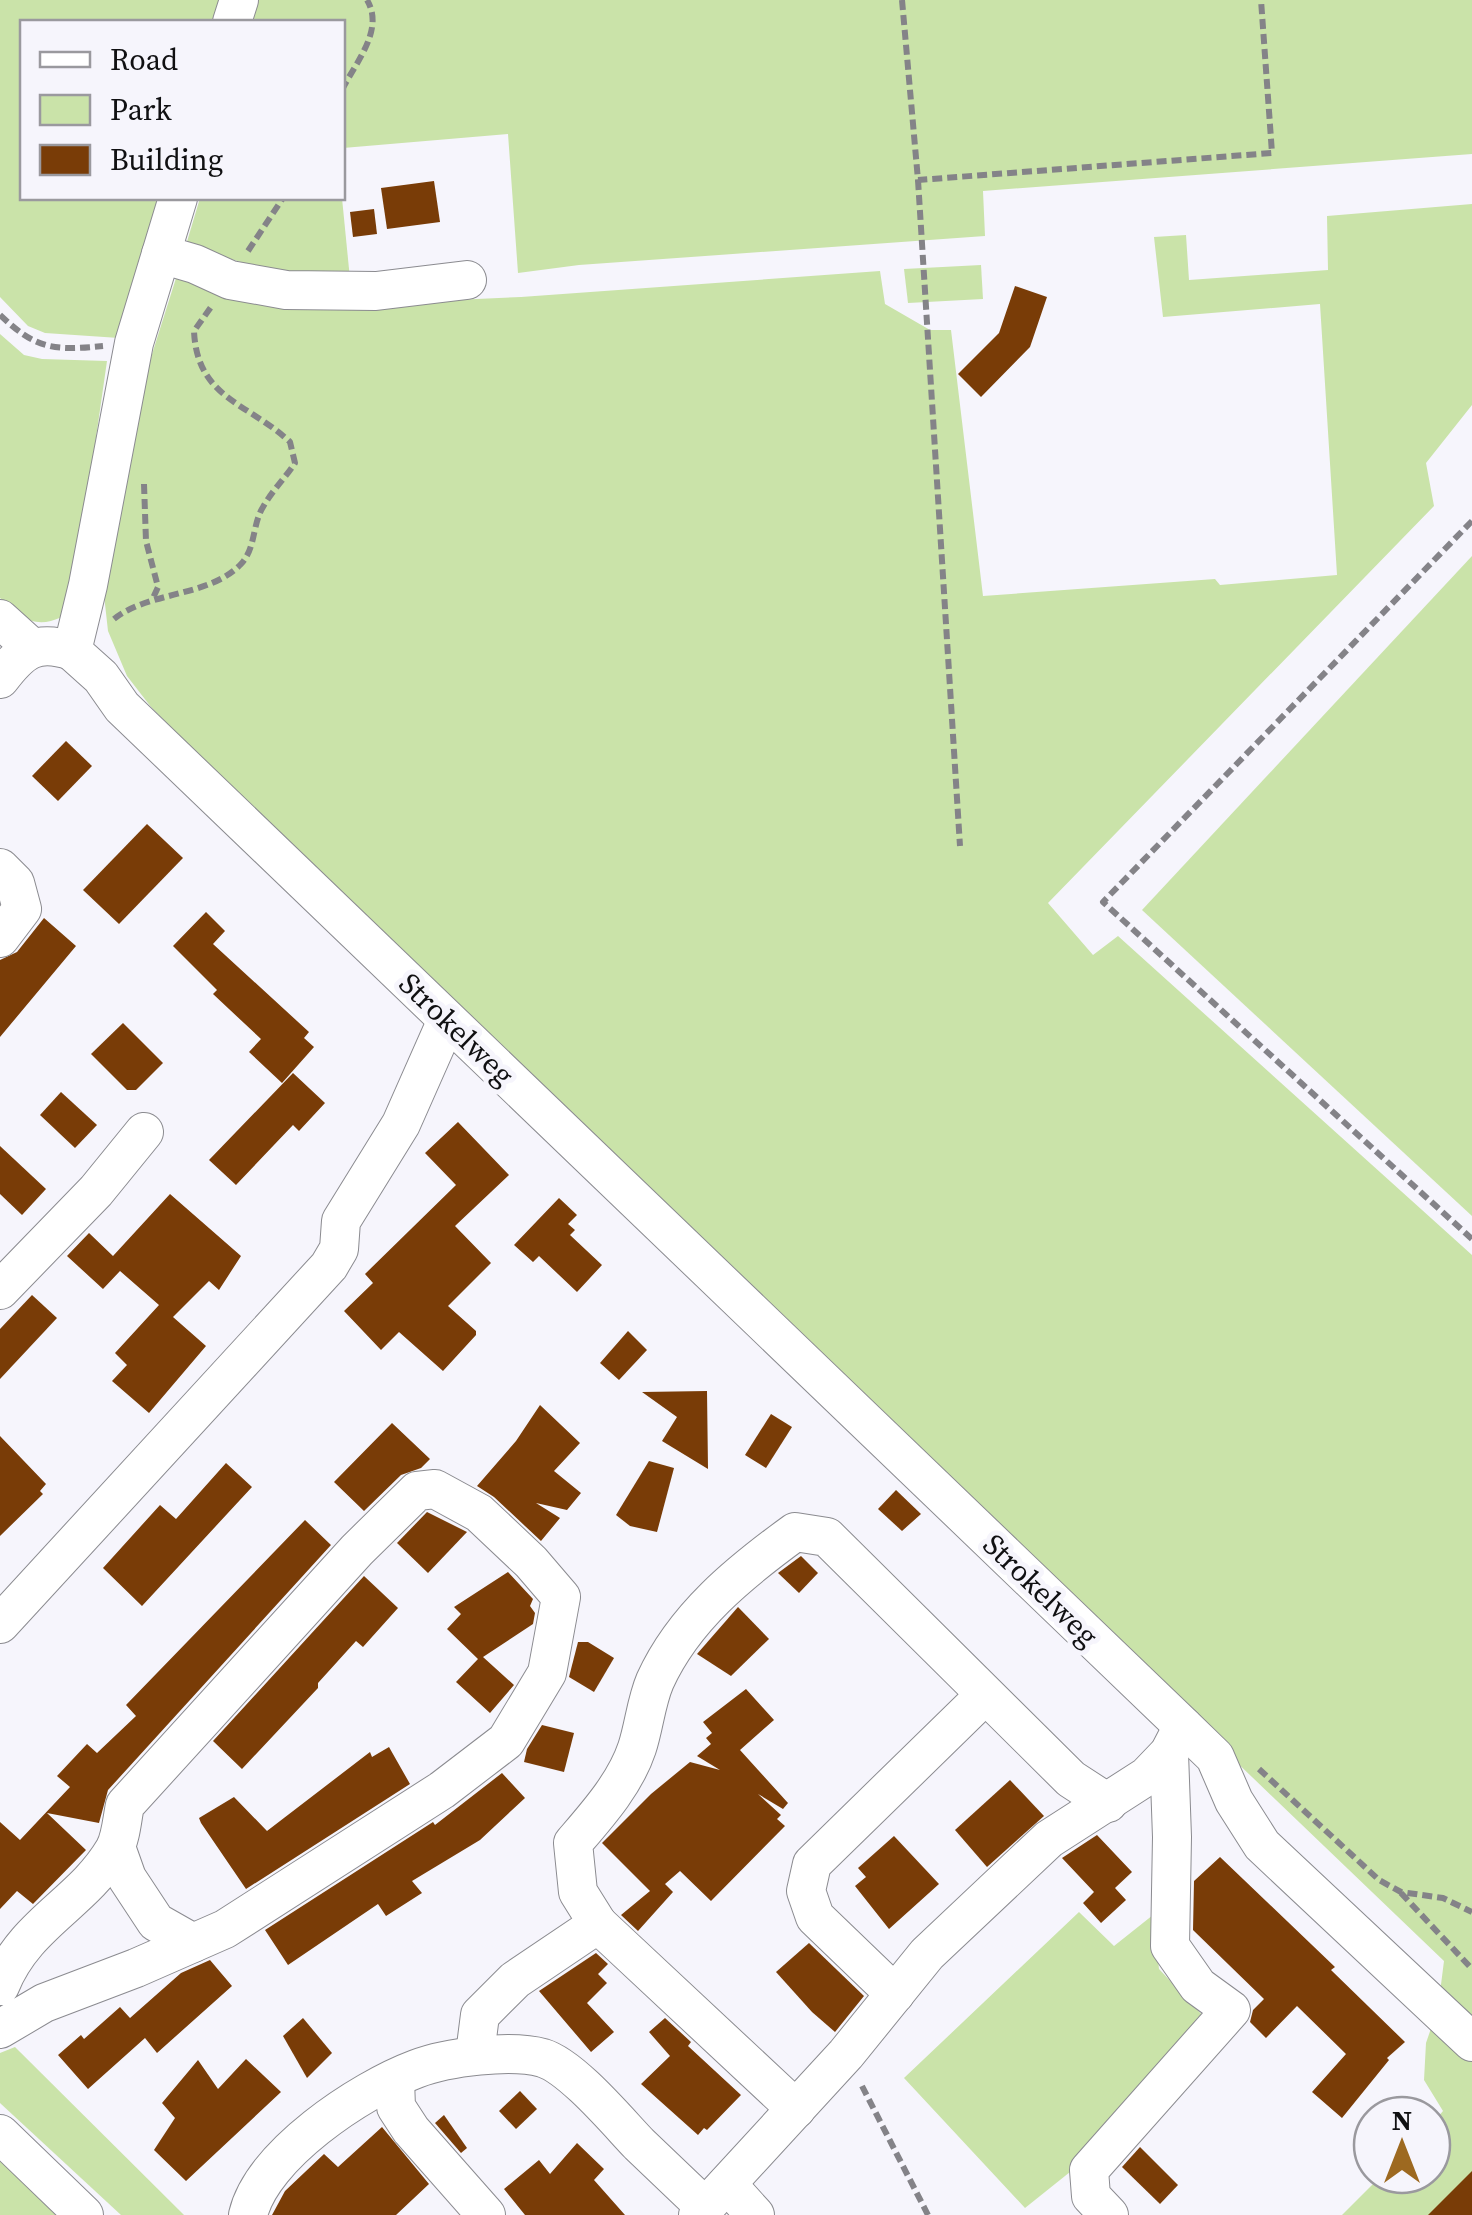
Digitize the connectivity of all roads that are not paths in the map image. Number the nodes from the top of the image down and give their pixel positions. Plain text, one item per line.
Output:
1 (177, 200) edge
2 (161, 254) junction
3 (467, 280) dead end
4 (0, 619) edge
5 (32, 647) junction
6 (72, 652) junction
7 (0, 680) edge
8 (0, 868) edge
9 (0, 938) edge
10 (447, 1020) junction
11 (144, 1132) dead end
12 (0, 1290) edge
13 (0, 1624) edge
14 (985, 1695) junction
15 (1176, 1739) junction
16 (1108, 1803) junction
17 (116, 1847) junction
18 (598, 1924) junction
19 (193, 1943) junction
20 (0, 1986) edge
21 (895, 1994) junction
22 (0, 2029) edge
23 (1472, 2042) edge
24 (475, 2054) junction
25 (395, 2080) junction
26 (796, 2109) junction
27 (0, 2134) edge
28 (710, 2202) edge
29 (84, 2215) edge
30 (248, 2215) edge
31 (486, 2215) edge
32 (755, 2215) edge
33 (1108, 2215) edge

1 - 2 street
2 - 3 street
2 - 6 street
4 - 5 street
5 - 6 street
5 - 7 street
6 - 10 street, Strokelweg
8 - 9 street
10 - 13 street
10 - 15 street, Strokelweg
11 - 12 street
14 - 16 street
14 - 18 street
14 - 21 street
15 - 16 street
15 - 23 street, Strokelweg
15 - 33 street
16 - 21 street
17 - 19 street
17 - 19 street
17 - 20 street
18 - 24 street
18 - 26 street
19 - 22 street
21 - 26 street
24 - 25 street
24 - 28 street
25 - 30 street
25 - 31 street
26 - 28 street
27 - 29 street
28 - 32 street

